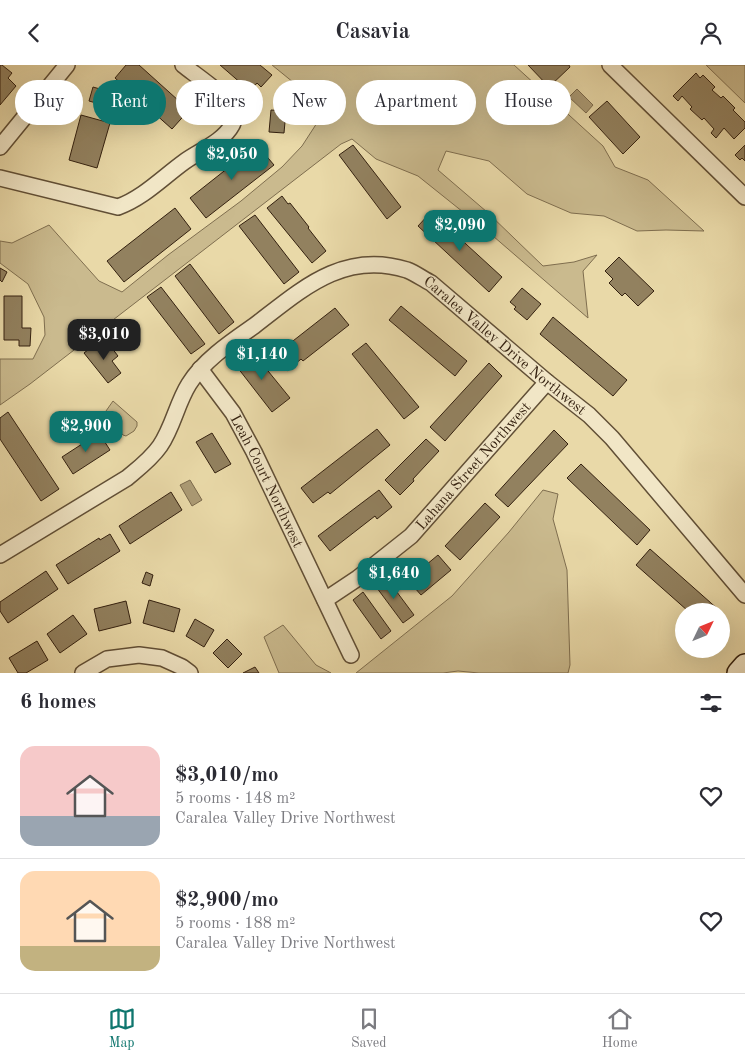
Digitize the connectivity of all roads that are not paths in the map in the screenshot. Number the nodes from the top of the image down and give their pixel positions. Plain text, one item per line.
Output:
1 (66, 65) edge
2 (183, 65) edge
3 (610, 65) edge
4 (0, 147) edge
5 (0, 178) edge
6 (745, 197) edge
7 (200, 369) junction
8 (547, 382) junction
9 (0, 555) edge
10 (745, 595) edge
11 (324, 600) junction
12 (351, 655) dead end
13 (82, 673) edge
14 (190, 673) edge

1 - 4 street
2 - 5 street
3 - 6 street
7 - 8 street, Caralea Valley Drive Northwest
7 - 9 street, Caralea Valley Drive Northwest
7 - 11 street, Leah Court Northwest
8 - 10 street, Caralea Valley Drive Northwest
8 - 11 street, Lahana Street Northwest
11 - 12 street, Leah Court Northwest
13 - 14 street

